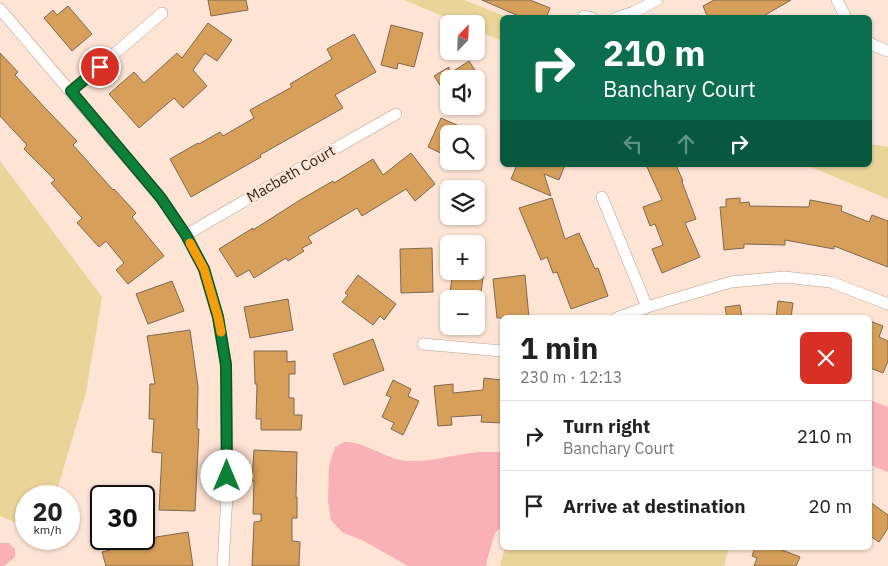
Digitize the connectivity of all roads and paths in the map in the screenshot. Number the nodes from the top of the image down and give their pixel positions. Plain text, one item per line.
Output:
1 (657, 0) edge
2 (837, 0) edge
3 (0, 9) edge
4 (162, 13) dead end
5 (625, 15) edge
6 (844, 15) edge
7 (872, 44) edge
8 (888, 51) edge
9 (71, 91) junction
10 (396, 114) dead end
11 (602, 197) dead end
12 (186, 235) junction
13 (888, 304) edge
14 (647, 307) junction
15 (625, 315) edge
16 (423, 344) dead end
17 (500, 351) edge
18 (223, 566) edge

1 - 5 street
2 - 6 street
3 - 9 street
4 - 9 street
7 - 8 street
9 - 12 street
10 - 12 street, Macbeth Court
11 - 14 street
12 - 18 street
13 - 14 street
14 - 15 street
16 - 17 street

